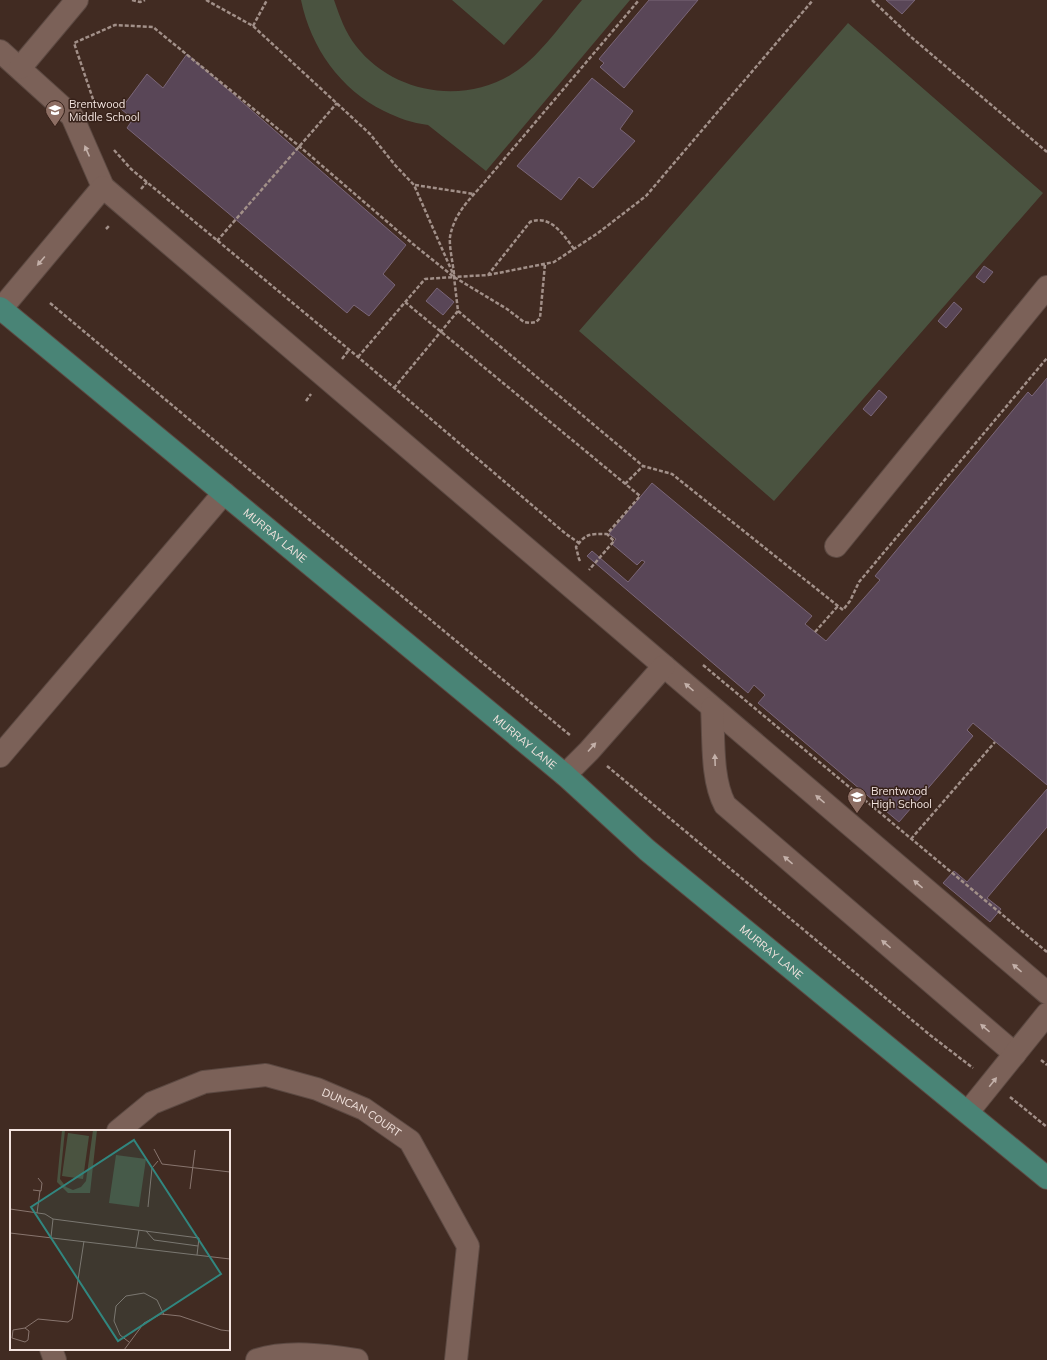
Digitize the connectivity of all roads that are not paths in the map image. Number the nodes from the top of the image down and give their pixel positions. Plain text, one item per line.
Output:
1 (77, 0) edge
2 (0, 51) edge
3 (20, 68) junction
4 (103, 187) junction
5 (1047, 287) edge
6 (1, 308) edge
7 (224, 493) junction
8 (836, 546) dead end
9 (664, 666) junction
10 (712, 708) junction
11 (0, 756) edge
12 (565, 775) junction
13 (1047, 993) edge
14 (1047, 1014) edge
15 (1015, 1054) junction
16 (968, 1112) junction
17 (119, 1130) edge
18 (1047, 1178) edge
19 (51, 1350) edge
20 (55, 1360) edge
21 (257, 1360) edge
22 (358, 1360) edge
23 (456, 1360) edge

1 - 3 street
2 - 3 street
4 -> 3 street
4 -> 6 street
4 - 9 street
5 - 8 street
6 - 7 main road, MURRAY LANE
7 - 11 street
7 - 12 main road, MURRAY LANE
10 -> 9 street
12 -> 9 street
13 -> 10 street
15 -> 10 street
12 - 16 main road, MURRAY LANE
14 - 15 street
16 -> 15 street
16 - 18 main road, MURRAY LANE
17 - 23 street, DUNCAN COURT
19 - 20 street
21 - 22 street

